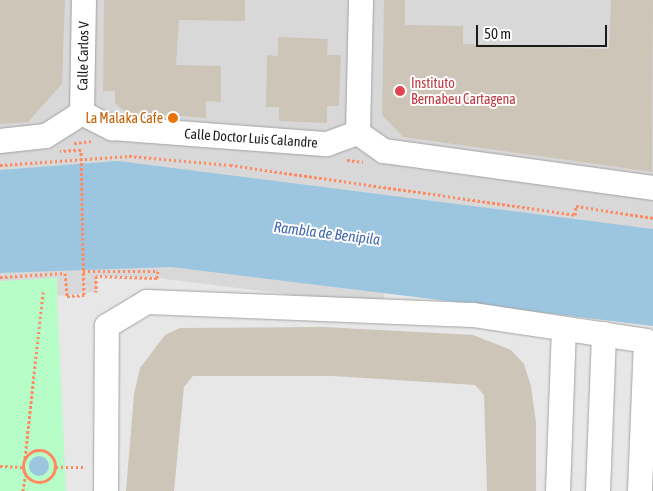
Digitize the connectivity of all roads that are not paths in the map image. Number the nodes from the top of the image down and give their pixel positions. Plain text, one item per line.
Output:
1 (84, 0) edge
2 (361, 0) edge
3 (82, 113) junction
4 (358, 133) junction
5 (0, 141) edge
6 (653, 188) edge
7 (564, 329) junction
8 (604, 334) junction
9 (106, 491) edge
10 (558, 491) edge
11 (598, 491) edge
12 (640, 491) edge

1 - 3 street, Calle Carlos V
2 - 4 street
3 - 4 street, Calle Doctor Luis Calandre
3 - 5 street
4 - 6 street
7 - 8 street
7 - 9 street
7 - 10 street
8 - 11 street
8 - 12 street

